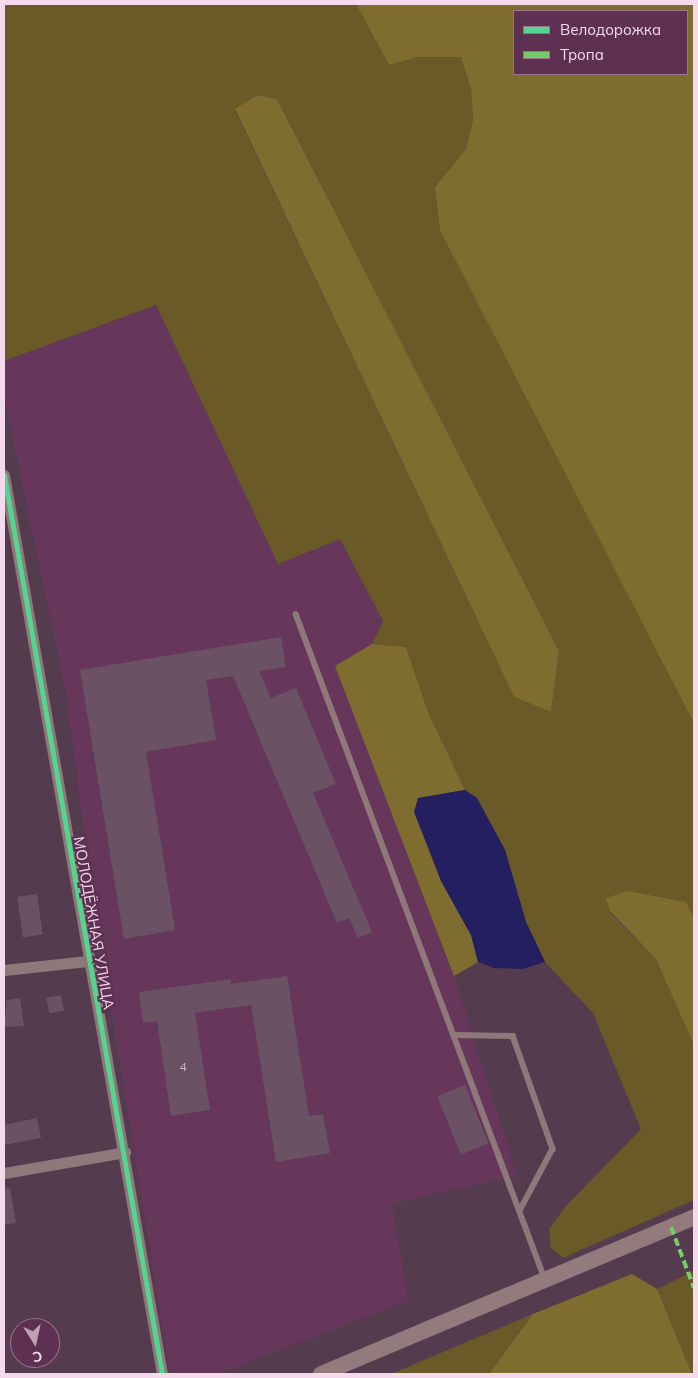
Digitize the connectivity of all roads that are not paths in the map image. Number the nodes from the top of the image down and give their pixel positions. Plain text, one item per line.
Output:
1 (4, 475) edge
2 (296, 614) dead end
3 (88, 961) junction
4 (4, 970) edge
5 (454, 1035) junction
6 (125, 1152) junction
7 (4, 1173) edge
8 (520, 1211) junction
9 (694, 1217) edge
10 (545, 1279) junction
11 (162, 1374) edge
12 (321, 1374) edge

1 - 3 street, МОЛОДЁЖНАЯ УЛИЦА
2 - 5 lane
3 - 4 street
3 - 6 street, МОЛОДЁЖНАЯ УЛИЦА
5 - 8 lane
5 - 8 lane
6 - 7 street
6 - 11 street, МОЛОДЁЖНАЯ УЛИЦА
8 - 10 lane
9 - 10 main road
10 - 12 main road

